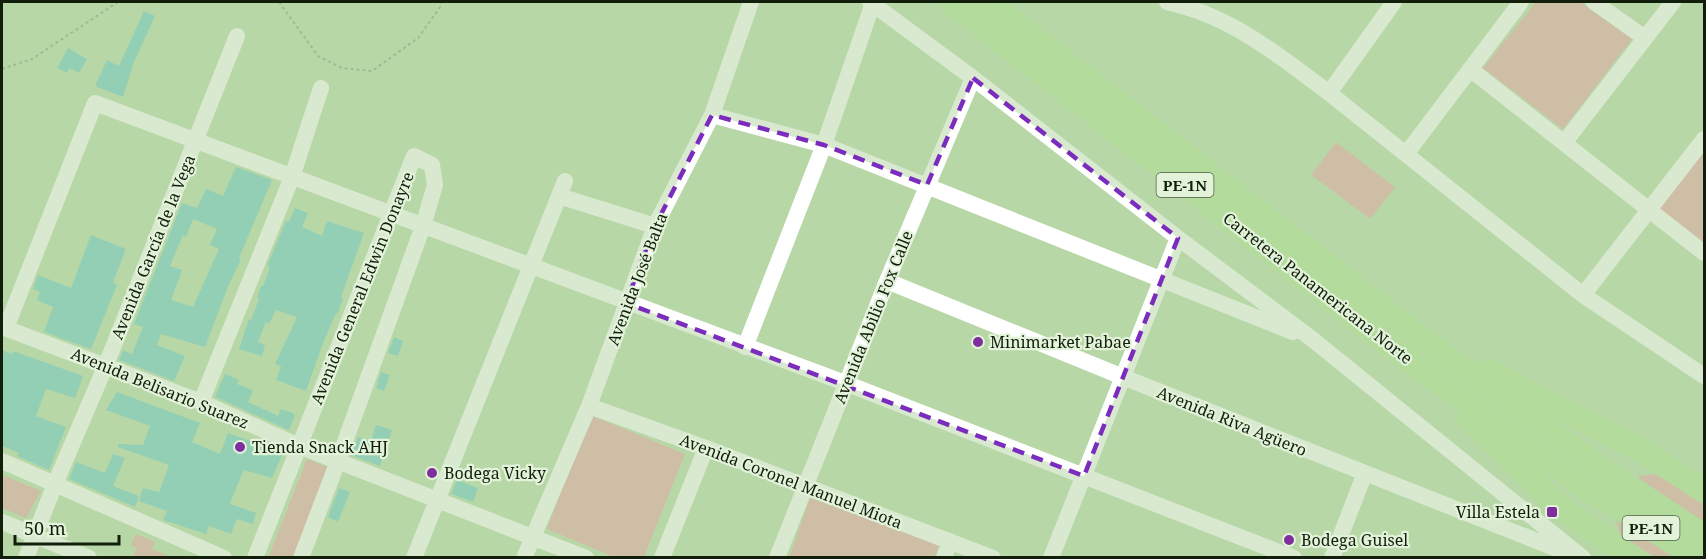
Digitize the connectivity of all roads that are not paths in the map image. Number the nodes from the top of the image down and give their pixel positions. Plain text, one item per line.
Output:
1 (751, 2) edge
2 (872, 2) edge
3 (951, 2) edge
4 (988, 2) edge
5 (1167, 2) edge
6 (1394, 2) edge
7 (1521, 2) edge
8 (1594, 2) edge
9 (1673, 2) edge
10 (237, 36) dead end
11 (1645, 38) junction
12 (1470, 69) junction
13 (973, 78) junction
14 (321, 88) dead end
15 (1329, 93) junction
16 (712, 115) junction
17 (1704, 139) edge
18 (196, 141) junction
19 (1564, 143) junction
20 (824, 145) junction
21 (1406, 154) junction
22 (291, 177) junction
23 (927, 185) junction
24 (1650, 210) junction
25 (392, 213) junction
26 (423, 226) junction
27 (655, 226) junction
28 (1178, 238) junction
29 (1704, 254) edge
30 (530, 267) junction
31 (1162, 280) junction
32 (887, 281) junction
33 (1583, 296) junction
34 (626, 303) junction
35 (4, 328) edge
36 (1312, 339) junction
37 (1429, 344) junction
38 (745, 347) junction
39 (106, 365) junction
40 (1419, 368) junction
41 (1704, 376) edge
42 (1123, 377) junction
43 (845, 383) junction
44 (201, 402) junction
45 (589, 406) junction
46 (299, 446) junction
47 (706, 448) junction
48 (2, 461) edge
49 (338, 461) junction
50 (1664, 465) junction
51 (1365, 473) junction
52 (1084, 476) junction
53 (54, 484) junction
54 (806, 488) junction
55 (1610, 489) junction
56 (1704, 491) edge
57 (437, 499) junction
58 (2, 522) edge
59 (34, 536) junction
60 (532, 536) junction
61 (1704, 536) edge
62 (950, 541) junction
63 (1625, 552) edge
64 (26, 558) edge
65 (89, 558) edge
66 (224, 558) edge
67 (255, 558) edge
68 (301, 558) edge
69 (414, 558) edge
70 (524, 558) edge
71 (586, 558) edge
72 (662, 558) edge
73 (777, 558) edge
74 (944, 558) edge
75 (993, 558) edge
76 (1051, 558) edge
77 (1294, 558) edge
78 (1332, 558) edge
79 (1581, 558) edge
80 (1698, 558) edge

1 - 16 street, Avenida José Balta
2 - 13 street
2 - 20 street
3 - 40 highway, Carretera Panamericana Norte / PE-1N
4 - 37 highway, Carretera Panamericana Norte / PE-1N
5 - 15 street
6 - 15 street
7 - 12 street
8 - 11 street
9 - 11 street
10 - 18 street, Avenida García de la Vega
11 - 19 street
12 - 19 street
12 - 21 street
13 - 23 street, Avenida Abilio Fox Calle
13 - 28 street
14 - 22 street
15 - 21 street
16 - 20 street
16 - 27 street, Avenida José Balta
17 - 24 street
18 - 22 street
18 - 35 street
18 - 39 street, Avenida García de la Vega
19 - 24 street
20 - 23 street
20 - 38 street
21 - 33 street
22 - 25 street
22 - 44 street
23 - 31 street
23 - 32 street, Avenida Abilio Fox Calle
24 - 29 street
24 - 33 street
25 - 26 street
25 - 26 street, Avenida General Edwin Donayre
25 - 46 street, Avenida General Edwin Donayre
26 - 30 street
26 - 49 street, Avenida General Edwin Donayre
27 - 30 street
27 - 34 street, Avenida José Balta
28 - 31 street
28 - 36 street
30 - 34 street
30 - 57 street
31 - 36 street
31 - 42 street
32 - 42 street, Avenida Riva Agüero
32 - 43 street, Avenida Abilio Fox Calle
33 - 41 street
34 - 38 street
34 - 45 street, Avenida José Balta
35 - 39 street, Avenida Belisario Suarez
36 - 79 street
37 - 50 highway
37 - 55 highway, Carretera Panamericana Norte / PE-1N
38 - 43 street
39 - 44 street, Avenida Belisario Suarez
39 - 53 street, Avenida García de la Vega
40 - 55 highway, Carretera Panamericana Norte / PE-1N
40 - 63 highway
42 - 51 street, Avenida Riva Agüero
42 - 52 street
43 - 52 street
43 - 54 street, Avenida Abilio Fox Calle
44 - 46 street, Avenida Belisario Suarez
45 - 47 street, Avenida Coronel Manuel Miota
45 - 60 street, Avenida José Balta
46 - 49 street, Avenida Belisario Suarez
46 - 67 street, Avenida General Edwin Donayre
47 - 54 street, Avenida Coronel Manuel Miota
47 - 72 street
48 - 53 street
49 - 57 street, Avenida Belisario Suarez
49 - 68 street, Avenida General Edwin Donayre
50 - 55 highway
50 - 56 highway
51 - 78 street
51 - 79 street, Avenida Riva Agüero
52 - 76 street
52 - 77 street
53 - 59 street, Avenida García de la Vega
53 - 66 street
54 - 62 street, Avenida Coronel Manuel Miota
54 - 73 street, Avenida Abilio Fox Calle
55 - 61 highway, Carretera Panamericana Norte / PE-1N
55 - 63 highway
55 - 80 highway, Carretera Panamericana Norte / PE-1N
57 - 60 street, Avenida Belisario Suarez
57 - 69 street
58 - 59 street
59 - 64 street, Avenida García de la Vega
59 - 65 street
60 - 70 street, Avenida José Balta
60 - 71 street, Avenida Belisario Suarez
62 - 74 street
62 - 75 street, Avenida Coronel Manuel Miota

